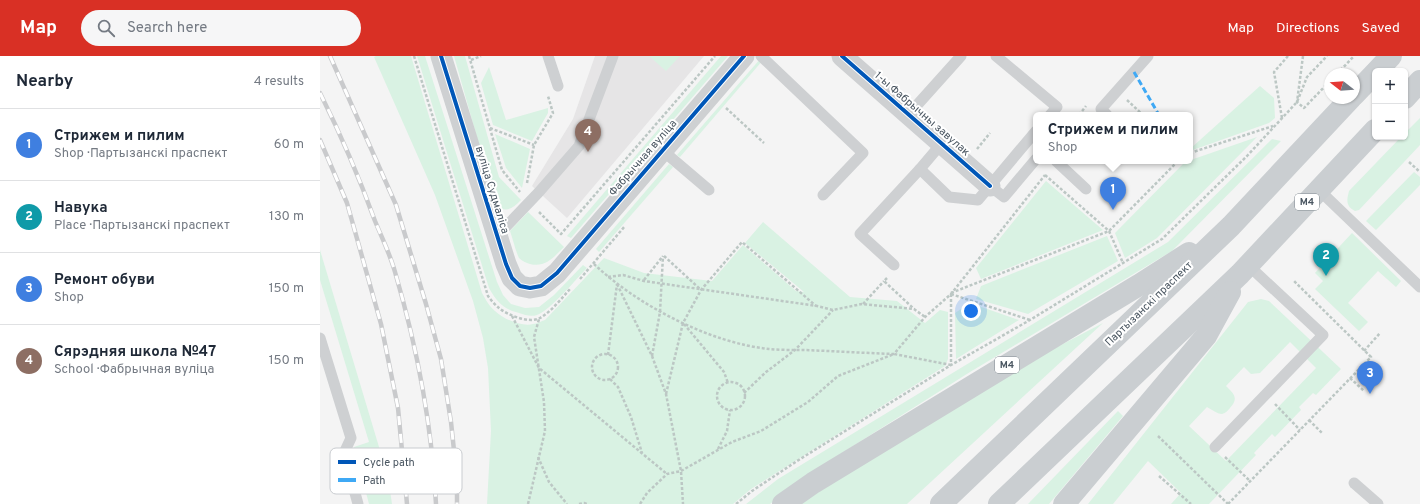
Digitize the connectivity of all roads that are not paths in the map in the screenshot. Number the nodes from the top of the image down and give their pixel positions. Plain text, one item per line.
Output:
1 (440, 56) edge
2 (548, 56) edge
3 (613, 56) edge
4 (744, 56) edge
5 (761, 56) edge
6 (842, 56) edge
7 (961, 56) edge
8 (996, 56) edge
9 (1148, 56) edge
10 (1391, 56) edge
11 (1380, 68) edge
12 (1372, 76) edge
13 (1420, 82) edge
14 (558, 86) dead end
15 (1360, 89) edge
16 (1408, 95) edge
17 (1346, 104) edge
18 (1052, 112) edge
19 (1104, 112) edge
20 (909, 114) junction
21 (1372, 133) edge
22 (1033, 135) edge
23 (942, 143) junction
24 (662, 150) junction
25 (1033, 163) edge
26 (1059, 164) edge
27 (920, 169) junction
28 (990, 186) junction
29 (1086, 189) dead end
30 (709, 190) dead end
31 (1318, 190) junction
32 (823, 195) dead end
33 (1231, 226) junction
34 (497, 236) junction
35 (894, 265) dead end
36 (1244, 270) junction
37 (557, 272) joint
38 (1420, 287) edge
39 (320, 338) edge
40 (1215, 447) dead end
41 (346, 448) edge
42 (1354, 483) dead end
43 (355, 494) edge
44 (358, 504) edge
45 (783, 504) edge
46 (940, 504) edge
47 (999, 504) edge
48 (1064, 504) edge
49 (1378, 504) edge

1 - 34 street, вуліца Судмаліса
2 - 14 lane
3 - 34 lane
4 - 24 street, Фабрычная вуліца
5 - 32 lane
6 - 20 street, 1-ы Фабрычны завулак
7 - 20 lane
8 - 18 lane
9 - 19 lane
10 - 11 main road
12 - 15 main road
13 - 16 main road
17 - 33 main road, Партызанскі праспект / М4
20 - 23 street, 1-ы Фабрычны завулак
21 - 31 main road, М4
22 - 28 lane
23 - 27 lane
23 - 28 street, 1-ы Фабрычны завулак
24 - 30 lane
24 - 37 street, Фабрычная вуліца
25 - 28 lane
26 - 29 lane
27 - 28 lane
27 - 35 lane
31 - 36 main road, М4
31 - 38 lane
33 - 45 main road, М4
33 - 46 main road, Партызанскі праспект
34 - 37 street, вуліца Судмаліса
36 - 40 lane
36 - 47 main road
36 - 48 main road, М4
39 - 41 lane
42 - 49 lane
43 - 44 lane

